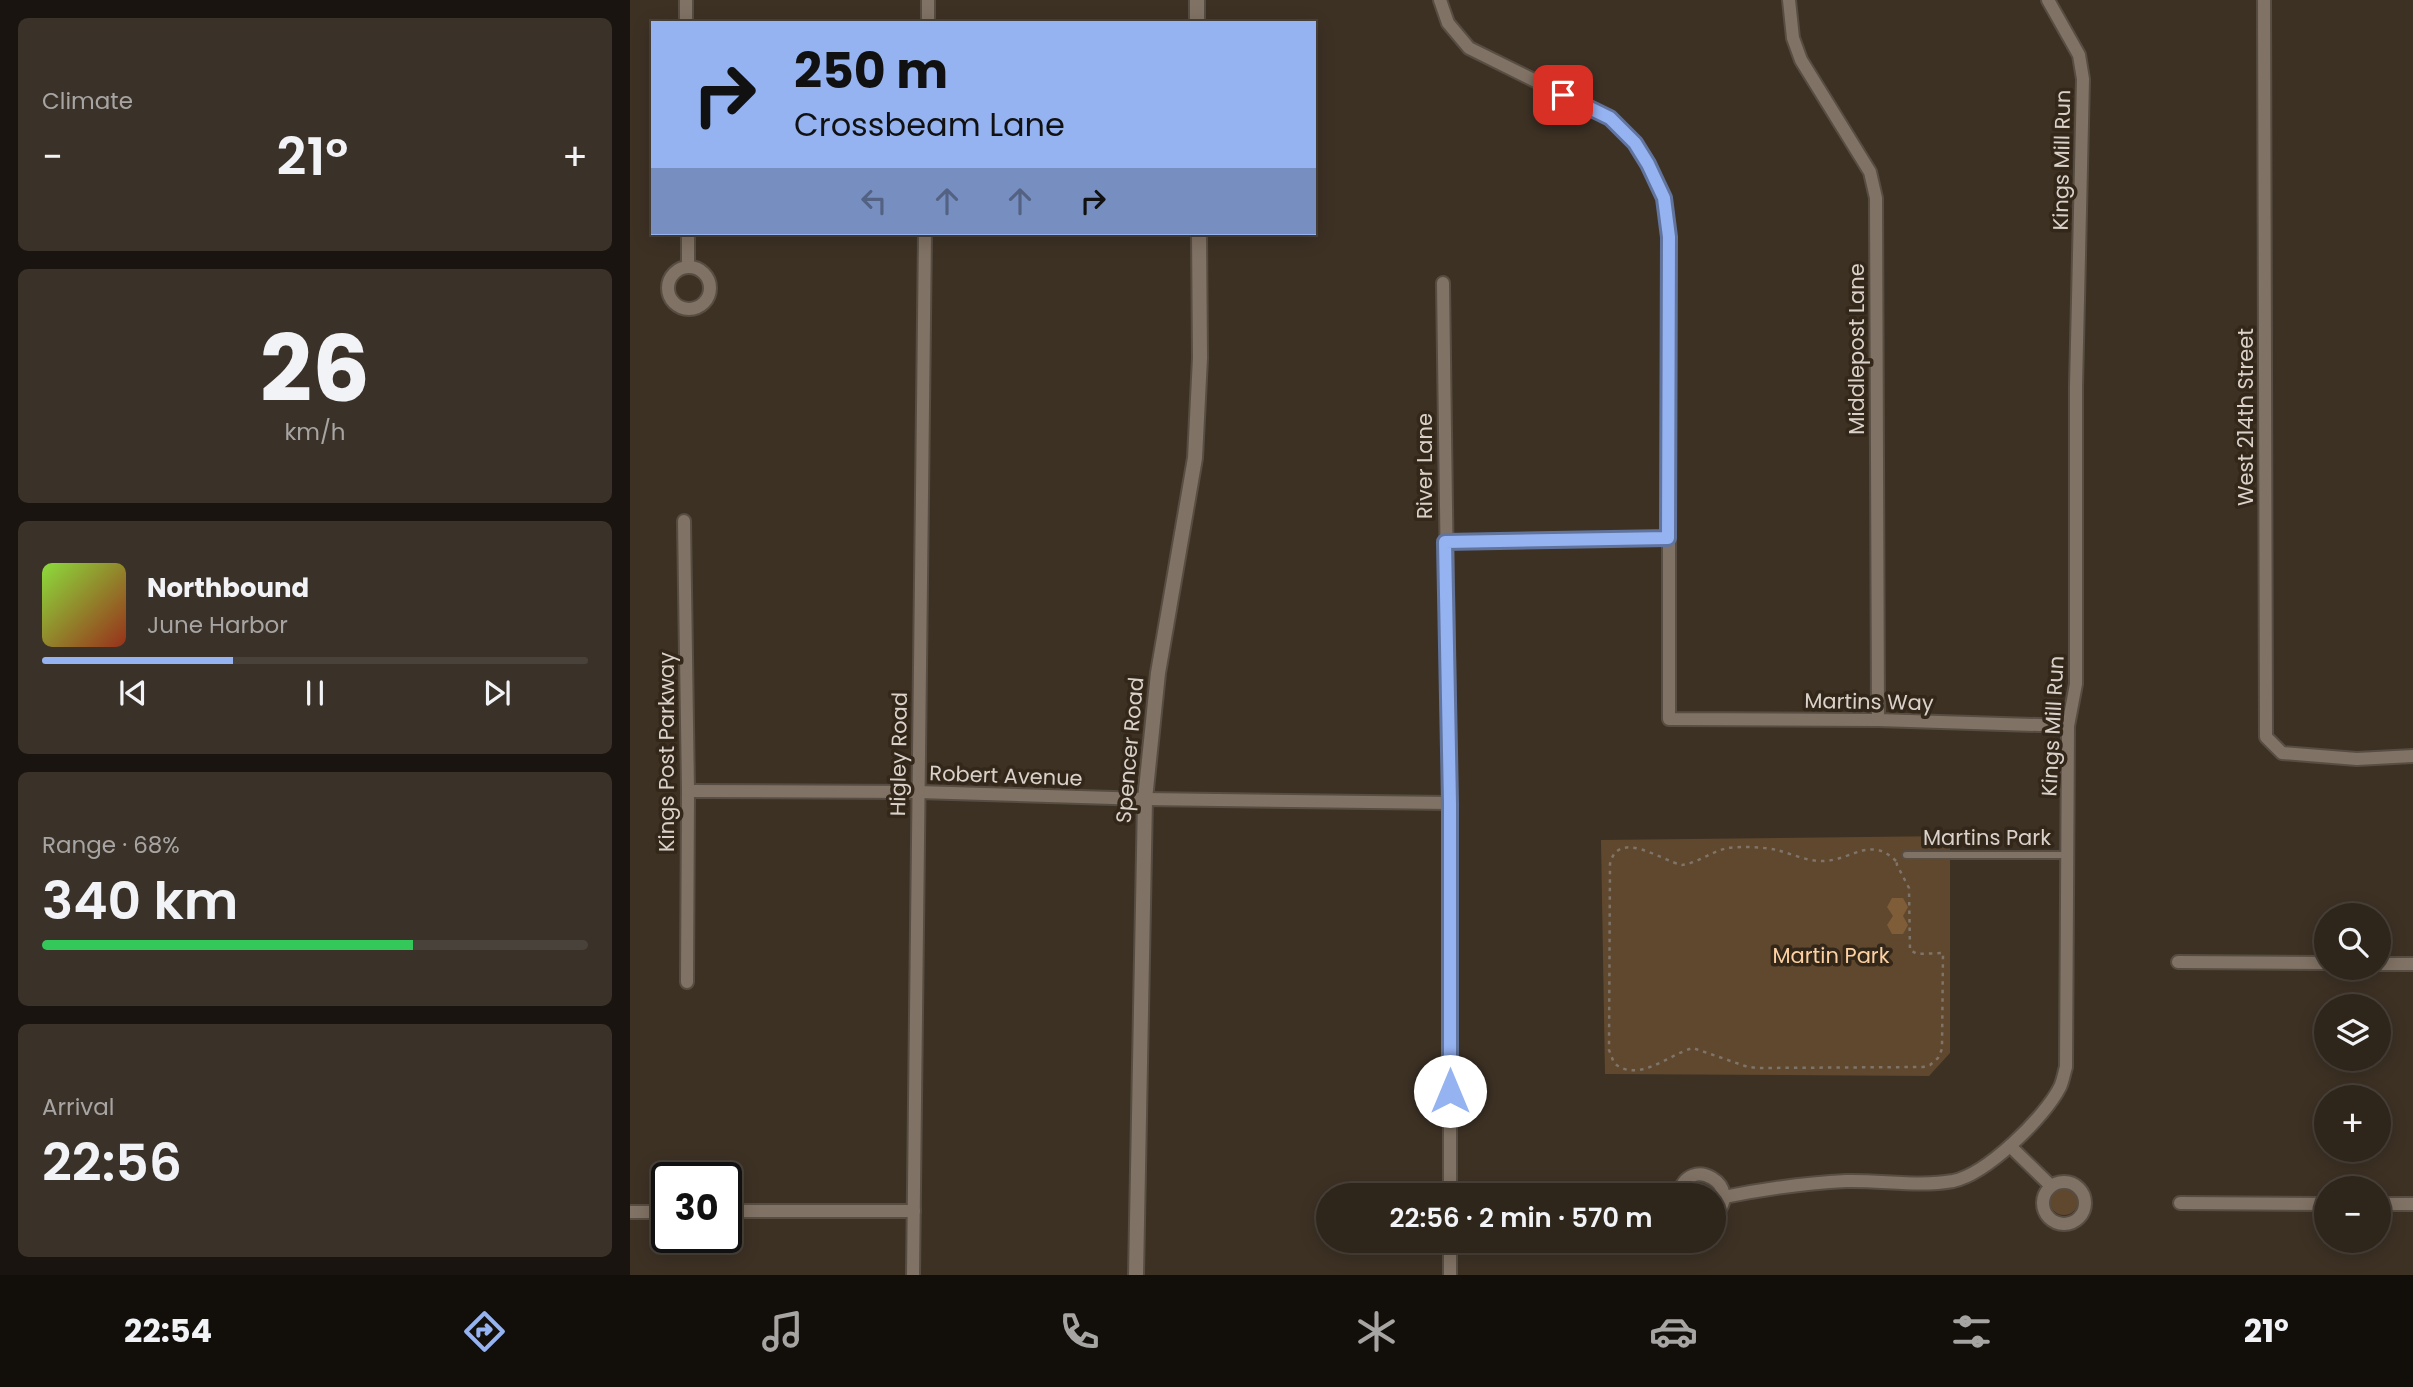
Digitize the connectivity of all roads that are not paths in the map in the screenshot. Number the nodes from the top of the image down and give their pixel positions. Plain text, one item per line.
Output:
1 (686, 0) edge
2 (928, 0) edge
3 (1197, 0) edge
4 (1440, 0) edge
5 (1789, 0) edge
6 (2048, 0) edge
7 (2264, 0) edge
8 (686, 21) edge
9 (928, 21) edge
10 (1197, 21) edge
11 (688, 235) edge
12 (925, 235) edge
13 (1199, 235) edge
14 (688, 265) dead end
15 (1443, 283) dead end
16 (684, 522) dead end
17 (1668, 538) junction
18 (1445, 542) junction
19 (1878, 720) junction
20 (2068, 726) junction
21 (2413, 756) edge
22 (688, 792) junction
23 (918, 792) junction
24 (1145, 799) junction
25 (1450, 803) junction
26 (1906, 855) dead end
27 (2068, 855) junction
28 (2178, 962) dead end
29 (2314, 963) edge
30 (2391, 964) edge
31 (2413, 964) edge
32 (687, 982) dead end
33 (2010, 1146) junction
34 (1450, 1183) edge
35 (1684, 1183) edge
36 (1720, 1183) edge
37 (2051, 1186) dead end
38 (1726, 1197) edge
39 (2180, 1203) dead end
40 (2314, 1204) edge
41 (2391, 1204) edge
42 (2413, 1204) edge
43 (914, 1211) junction
44 (630, 1212) edge
45 (651, 1212) edge
46 (742, 1212) edge
47 (1450, 1253) edge
48 (913, 1275) edge
49 (1136, 1275) edge
50 (1450, 1275) edge

1 - 8 street
2 - 9 street
3 - 10 street
4 - 17 street
5 - 19 street, Middlepost Lane
6 - 20 street, Kings Mill Run
7 - 21 street, West 214th Street
11 - 14 street
12 - 23 street, Higley Road
13 - 24 street, Spencer Road
15 - 18 street, River Lane
16 - 22 street, Kings Post Parkway
17 - 18 street
17 - 19 street, Martins Way
18 - 25 street, River Lane
19 - 20 street, Martins Way
20 - 27 street, Kings Mill Run
22 - 23 street, Robert Avenue
22 - 32 street, Kings Post Parkway
23 - 24 street, Robert Avenue
23 - 43 street, Higley Road
24 - 25 street, Robert Avenue
24 - 49 street, Spencer Road
25 - 34 street, River Lane
26 - 27 lane, Martins Park
27 - 33 street, Kings Mill Run
28 - 29 street
30 - 31 street
33 - 37 street
33 - 38 street, Kings Mill Run
35 - 36 street
39 - 40 street
41 - 42 street
43 - 46 street
43 - 48 street, Higley Road
44 - 45 street
47 - 50 street

